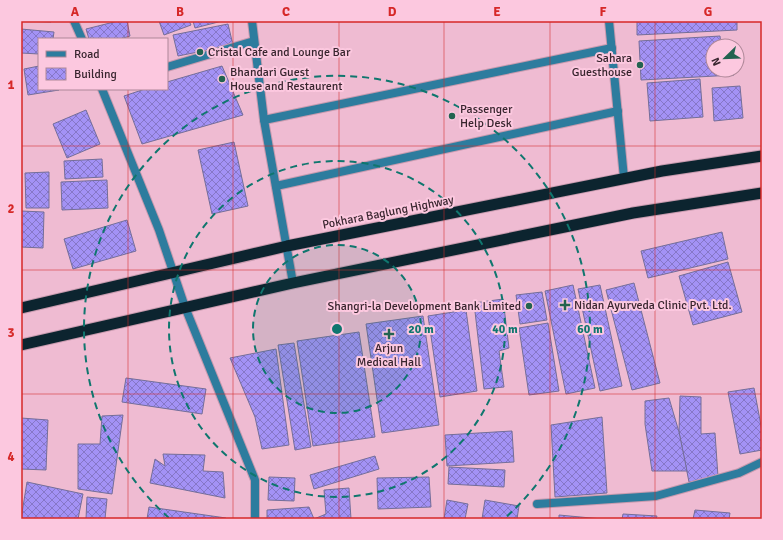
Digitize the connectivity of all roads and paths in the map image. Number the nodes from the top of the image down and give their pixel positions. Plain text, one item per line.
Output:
1 (74, 21) edge
2 (252, 21) edge
3 (609, 21) edge
4 (82, 38) edge
5 (254, 41) junction
6 (612, 48) junction
7 (168, 67) edge
8 (102, 90) edge
9 (618, 111) junction
10 (264, 120) junction
11 (762, 156) edge
12 (624, 178) junction
13 (276, 186) junction
14 (762, 193) edge
15 (287, 246) junction
16 (173, 272) junction
17 (293, 283) junction
18 (185, 307) junction
19 (21, 308) edge
20 (21, 345) edge
21 (762, 462) edge
22 (537, 504) dead end
23 (255, 519) edge

1 - 4 street
2 - 5 street
3 - 6 street
5 - 7 street
5 - 10 street
6 - 9 street
6 - 10 street
8 - 16 street
9 - 12 street
9 - 13 street
10 - 13 street
11 - 12 highway, Pokhara Baglung Highway
12 - 15 highway, Pokhara Baglung Highway
13 - 15 street
14 - 17 highway
15 - 16 highway, Pokhara Baglung Highway
15 - 17 street
16 - 18 street
16 - 19 highway, Pokhara Baglung Highway
17 - 18 highway
18 - 20 highway
18 - 23 street
21 - 22 street

